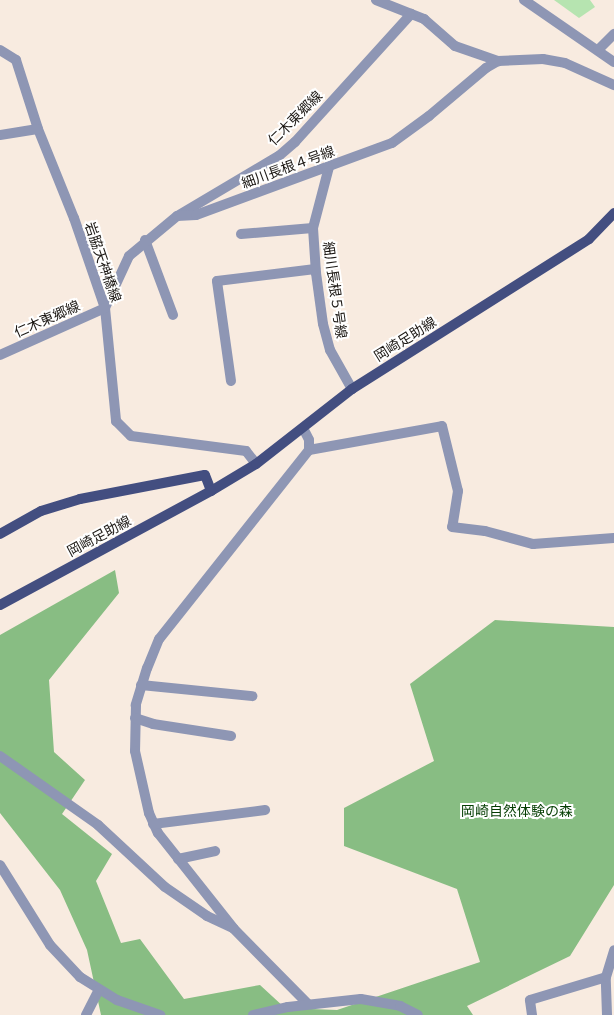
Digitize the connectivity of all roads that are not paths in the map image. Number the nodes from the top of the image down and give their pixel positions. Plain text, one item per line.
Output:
1 (376, 0) edge
2 (524, 0) edge
3 (411, 14) junction
4 (614, 34) edge
5 (0, 50) edge
6 (598, 50) junction
7 (498, 61) junction
8 (614, 62) edge
9 (614, 85) edge
10 (38, 129) junction
11 (0, 135) edge
12 (329, 167) junction
13 (614, 213) edge
14 (177, 216) junction
15 (313, 228) junction
16 (241, 234) dead end
17 (145, 240) junction
18 (316, 269) junction
19 (105, 308) junction
20 (174, 315) dead end
21 (0, 355) edge
22 (231, 381) dead end
23 (352, 389) junction
24 (303, 428) junction
25 (309, 450) junction
26 (256, 464) junction
27 (211, 490) junction
28 (0, 534) edge
29 (614, 538) edge
30 (0, 606) edge
31 (141, 685) junction
32 (252, 696) dead end
33 (135, 718) junction
34 (231, 736) dead end
35 (0, 756) edge
36 (265, 810) dead end
37 (153, 824) junction
38 (215, 851) dead end
39 (178, 859) junction
40 (0, 866) edge
41 (234, 929) junction
42 (614, 950) edge
43 (606, 977) junction
44 (100, 990) junction
45 (308, 1004) junction
46 (86, 1015) edge
47 (160, 1015) edge
48 (253, 1015) edge
49 (418, 1015) edge
50 (532, 1015) edge
51 (607, 1015) edge

1 - 3 street
2 - 6 street
3 - 7 street
3 - 14 street, 仁木東郷線
4 - 6 street
5 - 10 street, 岩脇天神橋線
6 - 8 street
7 - 9 street
7 - 12 street, 細川長根４号線
10 - 11 street
10 - 19 street, 岩脇天神橋線
12 - 14 street, 細川長根４号線
12 - 15 street, 細川長根５号線
13 - 23 main road, 岡崎足助線
14 - 17 street
15 - 16 street
15 - 18 street, 細川長根５号線
17 - 19 street
17 - 20 street
18 - 22 street
18 - 23 street, 細川長根５号線
19 - 21 street, 仁木東郷線
19 - 26 street, 岩脇天神橋線
23 - 24 main road, 岡崎足助線
24 - 25 street
24 - 26 main road, 岡崎足助線
25 - 29 street
25 - 31 street
26 - 27 main road, 岡崎足助線
27 - 28 main road
27 - 30 main road, 岡崎足助線
31 - 32 street
31 - 33 street
33 - 34 street
33 - 37 street
35 - 41 street
36 - 37 street
37 - 39 street
38 - 39 street
39 - 41 street
40 - 44 street
41 - 45 street
42 - 43 street
43 - 50 street
43 - 51 street
44 - 46 street
44 - 47 street
45 - 48 street
45 - 49 street

